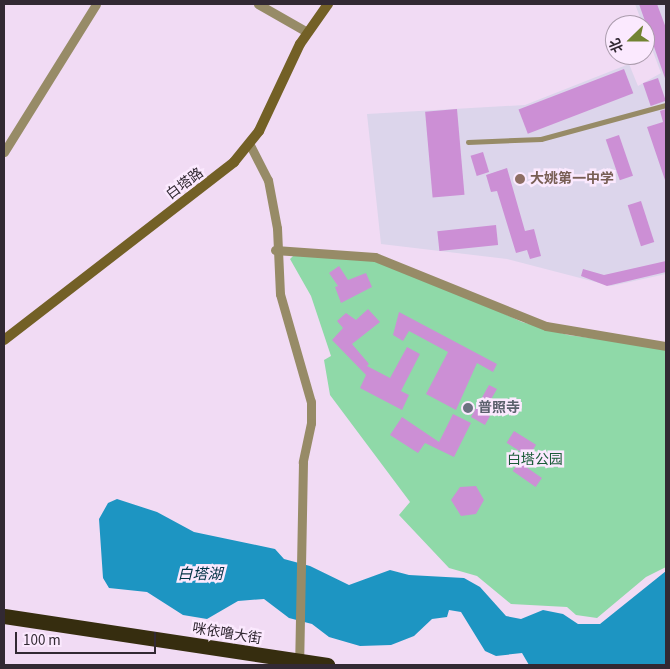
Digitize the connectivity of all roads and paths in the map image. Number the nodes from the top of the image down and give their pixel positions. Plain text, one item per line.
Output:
1 (96, 4) edge
2 (258, 4) edge
3 (328, 4) edge
4 (307, 32) junction
5 (666, 105) edge
6 (468, 142) dead end
7 (250, 145) junction
8 (4, 152) edge
9 (275, 250) junction
10 (4, 340) edge
11 (666, 346) edge
12 (4, 616) edge
13 (299, 663) edge
14 (327, 665) edge

1 - 8 street
2 - 4 street
3 - 4 street, 白塔路
4 - 7 street, 白塔路
5 - 6 lane
7 - 9 street
7 - 10 street, 白塔路
9 - 11 street
9 - 13 street
12 - 13 highway, 咪依噜大街
13 - 14 highway, 咪依噜大街

